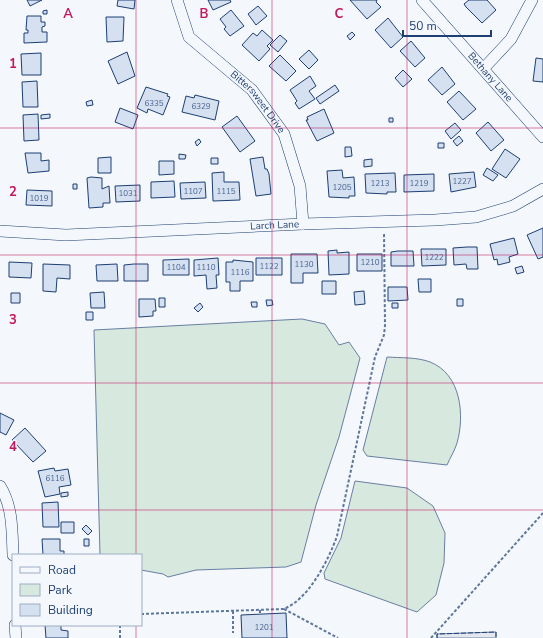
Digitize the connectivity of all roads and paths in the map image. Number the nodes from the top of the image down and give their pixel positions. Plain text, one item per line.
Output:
1 (177, 0) edge
2 (422, 0) edge
3 (532, 0) edge
4 (484, 68) junction
5 (543, 137) edge
6 (543, 190) edge
7 (384, 222) junction
8 (303, 224) junction
9 (0, 231) edge
10 (0, 486) edge
11 (543, 513) edge
12 (13, 554) edge
13 (283, 609) junction
14 (260, 610) junction
15 (232, 611) junction
16 (142, 614) edge
17 (260, 614) dead end
18 (15, 626) edge
19 (120, 626) edge
20 (233, 633) dead end
21 (16, 638) edge
22 (120, 638) edge
23 (338, 638) edge
24 (431, 638) edge

1 - 8 street, Bittersweet Drive
2 - 4 street, Bethany Lane
3 - 4 street
4 - 5 street, Bethany Lane
6 - 7 street, Larch Lane
7 - 8 street, Larch Lane
7 - 13 path
8 - 9 street, Larch Lane
10 - 12 street
11 - 24 path
13 - 14 path
13 - 23 path
14 - 15 path
14 - 17 path
15 - 16 path
15 - 20 path
18 - 21 street
19 - 22 path

